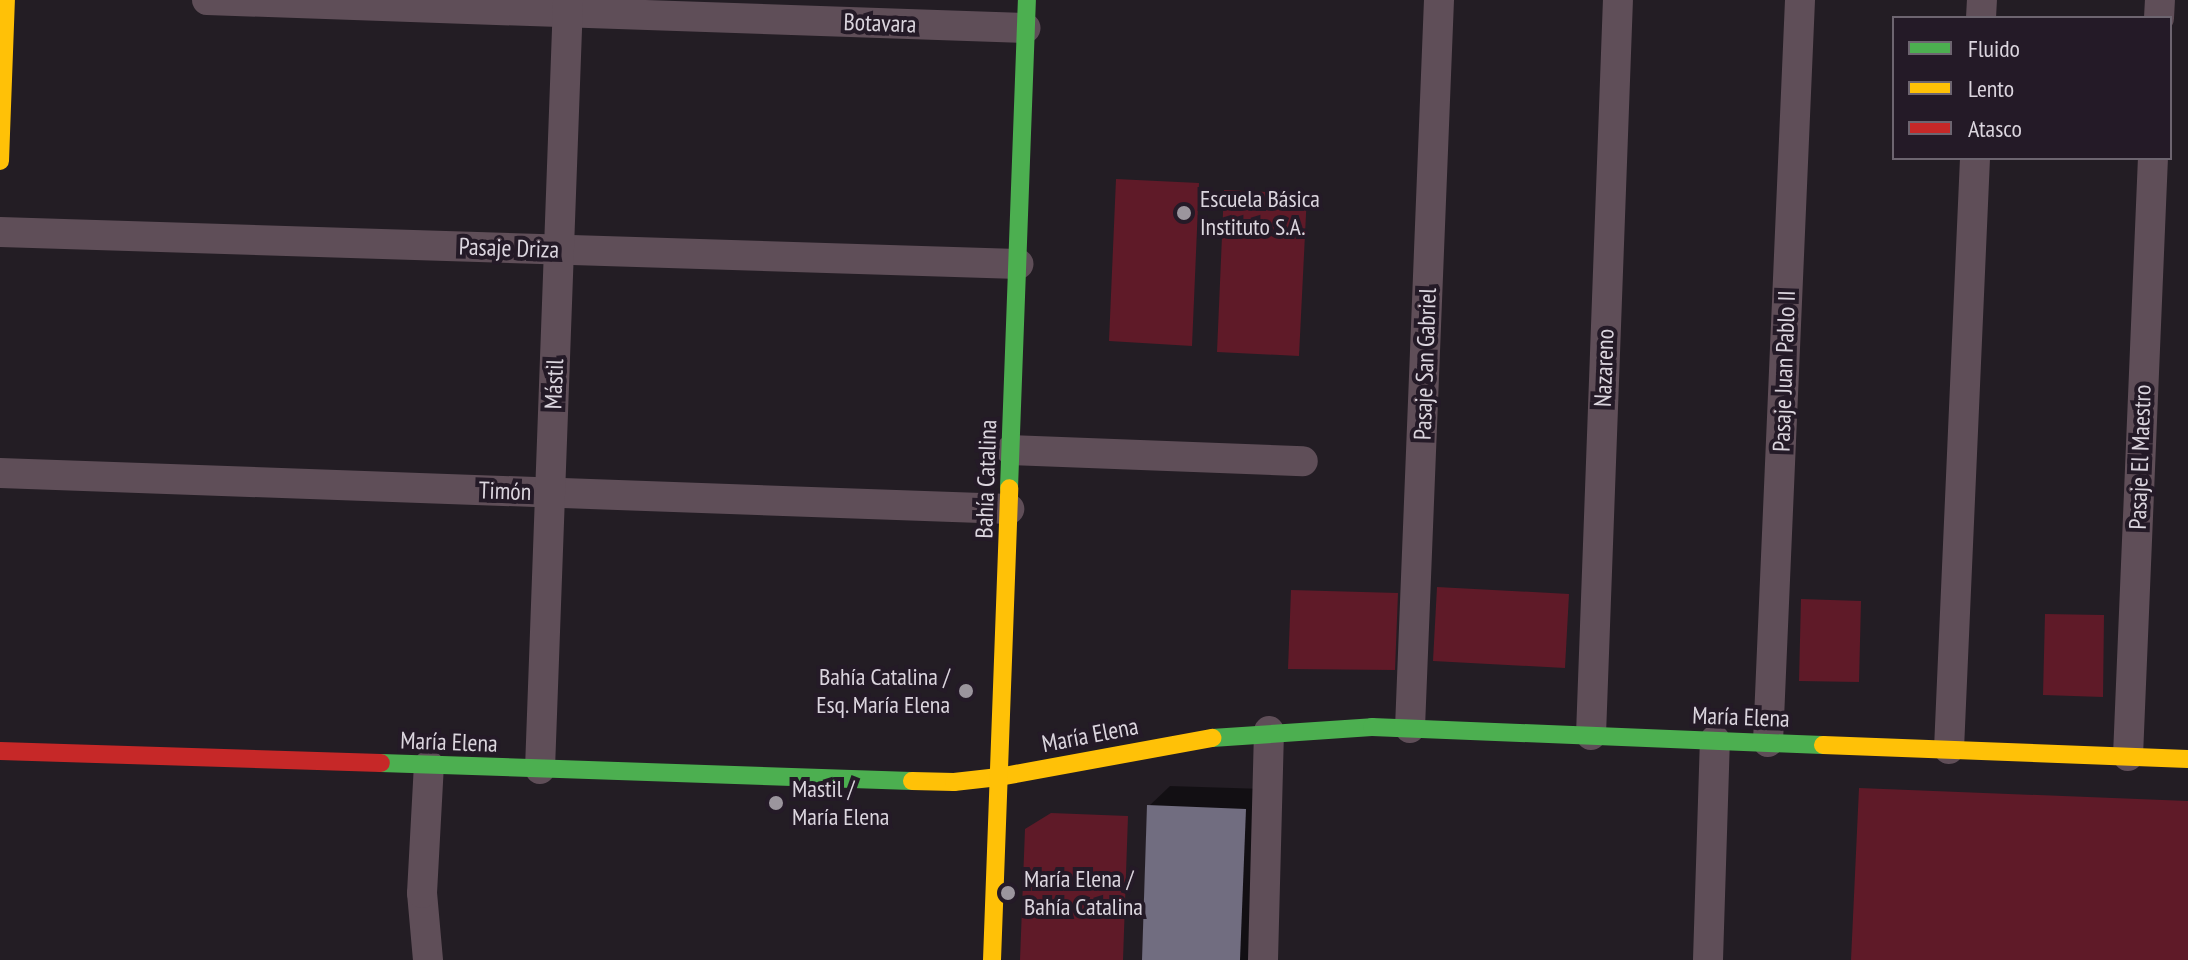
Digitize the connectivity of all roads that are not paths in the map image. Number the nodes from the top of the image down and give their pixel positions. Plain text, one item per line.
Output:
1 (6, 0) edge
2 (207, 0) edge
3 (1439, 0) edge
4 (1618, 0) edge
5 (1800, 0) edge
6 (568, 6) edge
7 (1026, 14) edge
8 (1975, 160) edge
9 (2153, 160) edge
10 (0, 161) edge
11 (0, 232) edge
12 (558, 250) junction
13 (1018, 264) junction
14 (1011, 450) junction
15 (1303, 461) dead end
16 (0, 473) edge
17 (550, 492) junction
18 (1009, 509) junction
19 (1410, 728) junction
20 (1269, 731) junction
21 (1591, 735) junction
22 (1715, 740) junction
23 (1768, 742) junction
24 (1949, 749) junction
25 (0, 751) edge
26 (2128, 756) junction
27 (2188, 759) edge
28 (429, 765) junction
29 (540, 769) junction
30 (999, 777) junction
31 (428, 960) edge
32 (992, 960) edge
33 (1263, 960) edge
34 (1708, 960) edge

1 - 10 street
2 - 6 street, Botavara
3 - 19 street, Pasaje San Gabriel
4 - 21 street, Nazareno
5 - 23 street, Pasaje Juan Pablo II
6 - 7 street, Botavara
6 - 12 street, Mástil
7 - 13 street, Bahía Catalina
8 - 24 street
9 - 26 street, Pasaje El Maestro
11 - 12 street, Pasaje Driza
12 - 13 street, Pasaje Driza
12 - 17 street, Mástil
13 - 14 street, Bahía Catalina
14 - 15 street
14 - 18 street, Bahía Catalina
16 - 17 street, Timón
17 - 18 street, Timón
17 - 29 street, Mástil
18 - 30 street, Bahía Catalina
19 - 20 street, María Elena
19 - 21 street, María Elena
20 - 30 street, María Elena
20 - 33 street
21 - 22 street, María Elena
22 - 23 street, María Elena
22 - 34 street
23 - 24 street, María Elena
24 - 26 street, María Elena
25 - 28 street, María Elena
26 - 27 street, María Elena
28 - 29 street, María Elena
28 - 31 street
29 - 30 street, María Elena
30 - 32 street, Bahía Catalina

